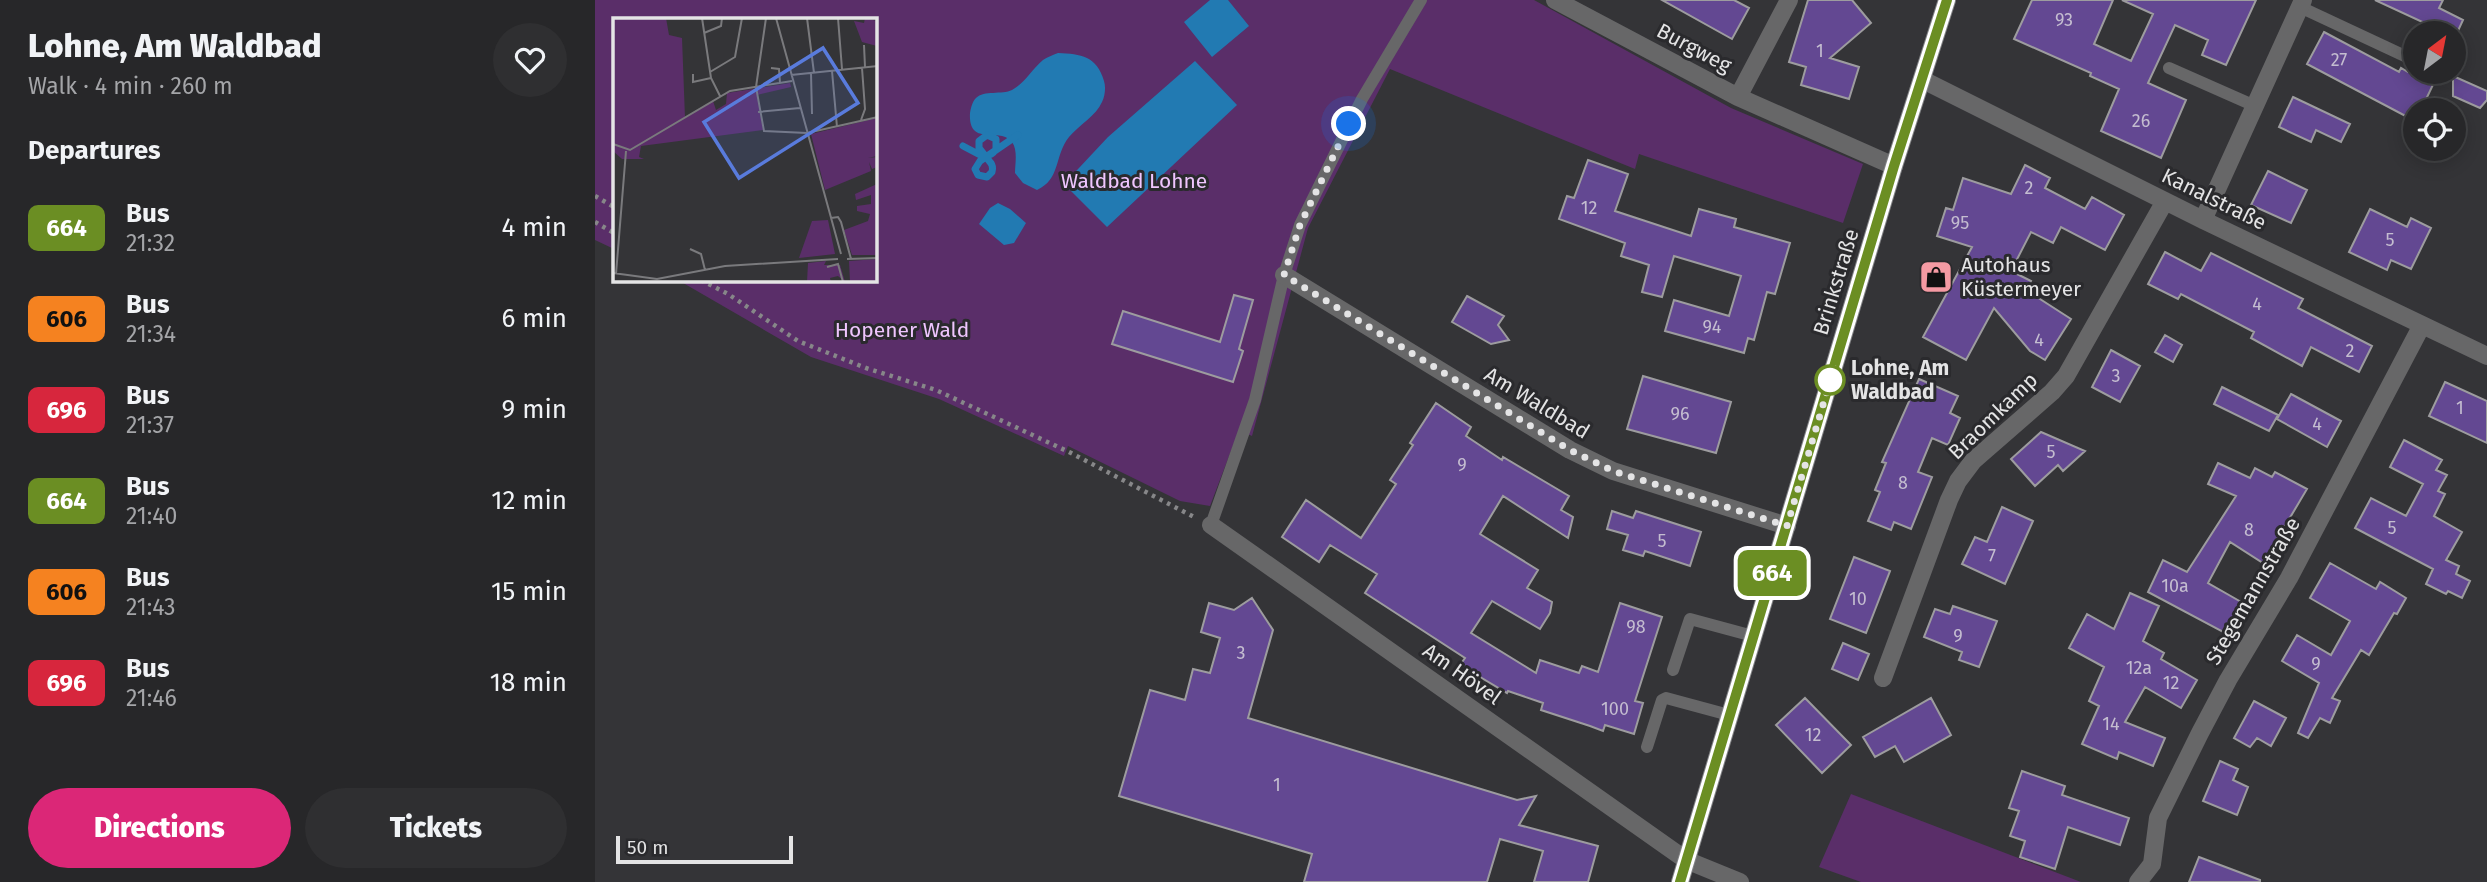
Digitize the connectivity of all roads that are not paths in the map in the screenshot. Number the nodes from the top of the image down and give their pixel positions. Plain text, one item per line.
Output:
1 (1421, 0) edge
2 (1555, 0) edge
3 (1789, 0) edge
4 (1947, 0) edge
5 (2301, 4) edge
6 (2403, 55) edge
7 (2169, 68) dead end
8 (1923, 80) junction
9 (1738, 97) junction
10 (2255, 106) junction
11 (1894, 166) junction
12 (2165, 201) junction
13 (2203, 220) junction
14 (1284, 275) junction
15 (2423, 326) junction
16 (2487, 356) edge
17 (1211, 525) joint
18 (1787, 526) junction
19 (1753, 636) junction
20 (1673, 670) dead end
21 (1883, 678) dead end
22 (1729, 715) junction
23 (1647, 747) dead end
24 (1686, 860) junction
25 (1680, 882) edge
26 (1740, 882) edge
27 (2138, 882) edge

1 - 14 lane
2 - 9 street, Burgweg
3 - 9 street, Burgweg
4 - 8 street, Brinkstraße
5 - 6 lane
5 - 10 street
7 - 10 lane
8 - 11 street, Brinkstraße
8 - 12 street, Kanalstraße
9 - 11 street, Burgweg
10 - 13 street
11 - 18 street, Brinkstraße
12 - 13 street, Kanalstraße
12 - 21 street, Braomkamp
13 - 15 street, Kanalstraße
14 - 17 lane
14 - 18 street, Am Waldbad
15 - 16 street, Kanalstraße
15 - 27 street, Stegemannstraße
17 - 24 street, Am Hövel
18 - 19 street, Brinkstraße
19 - 20 lane
19 - 22 street, Brinkstraße
22 - 23 lane
22 - 24 street, Brinkstraße
24 - 25 street, Brinkstraße
24 - 26 street, Am Hövel

